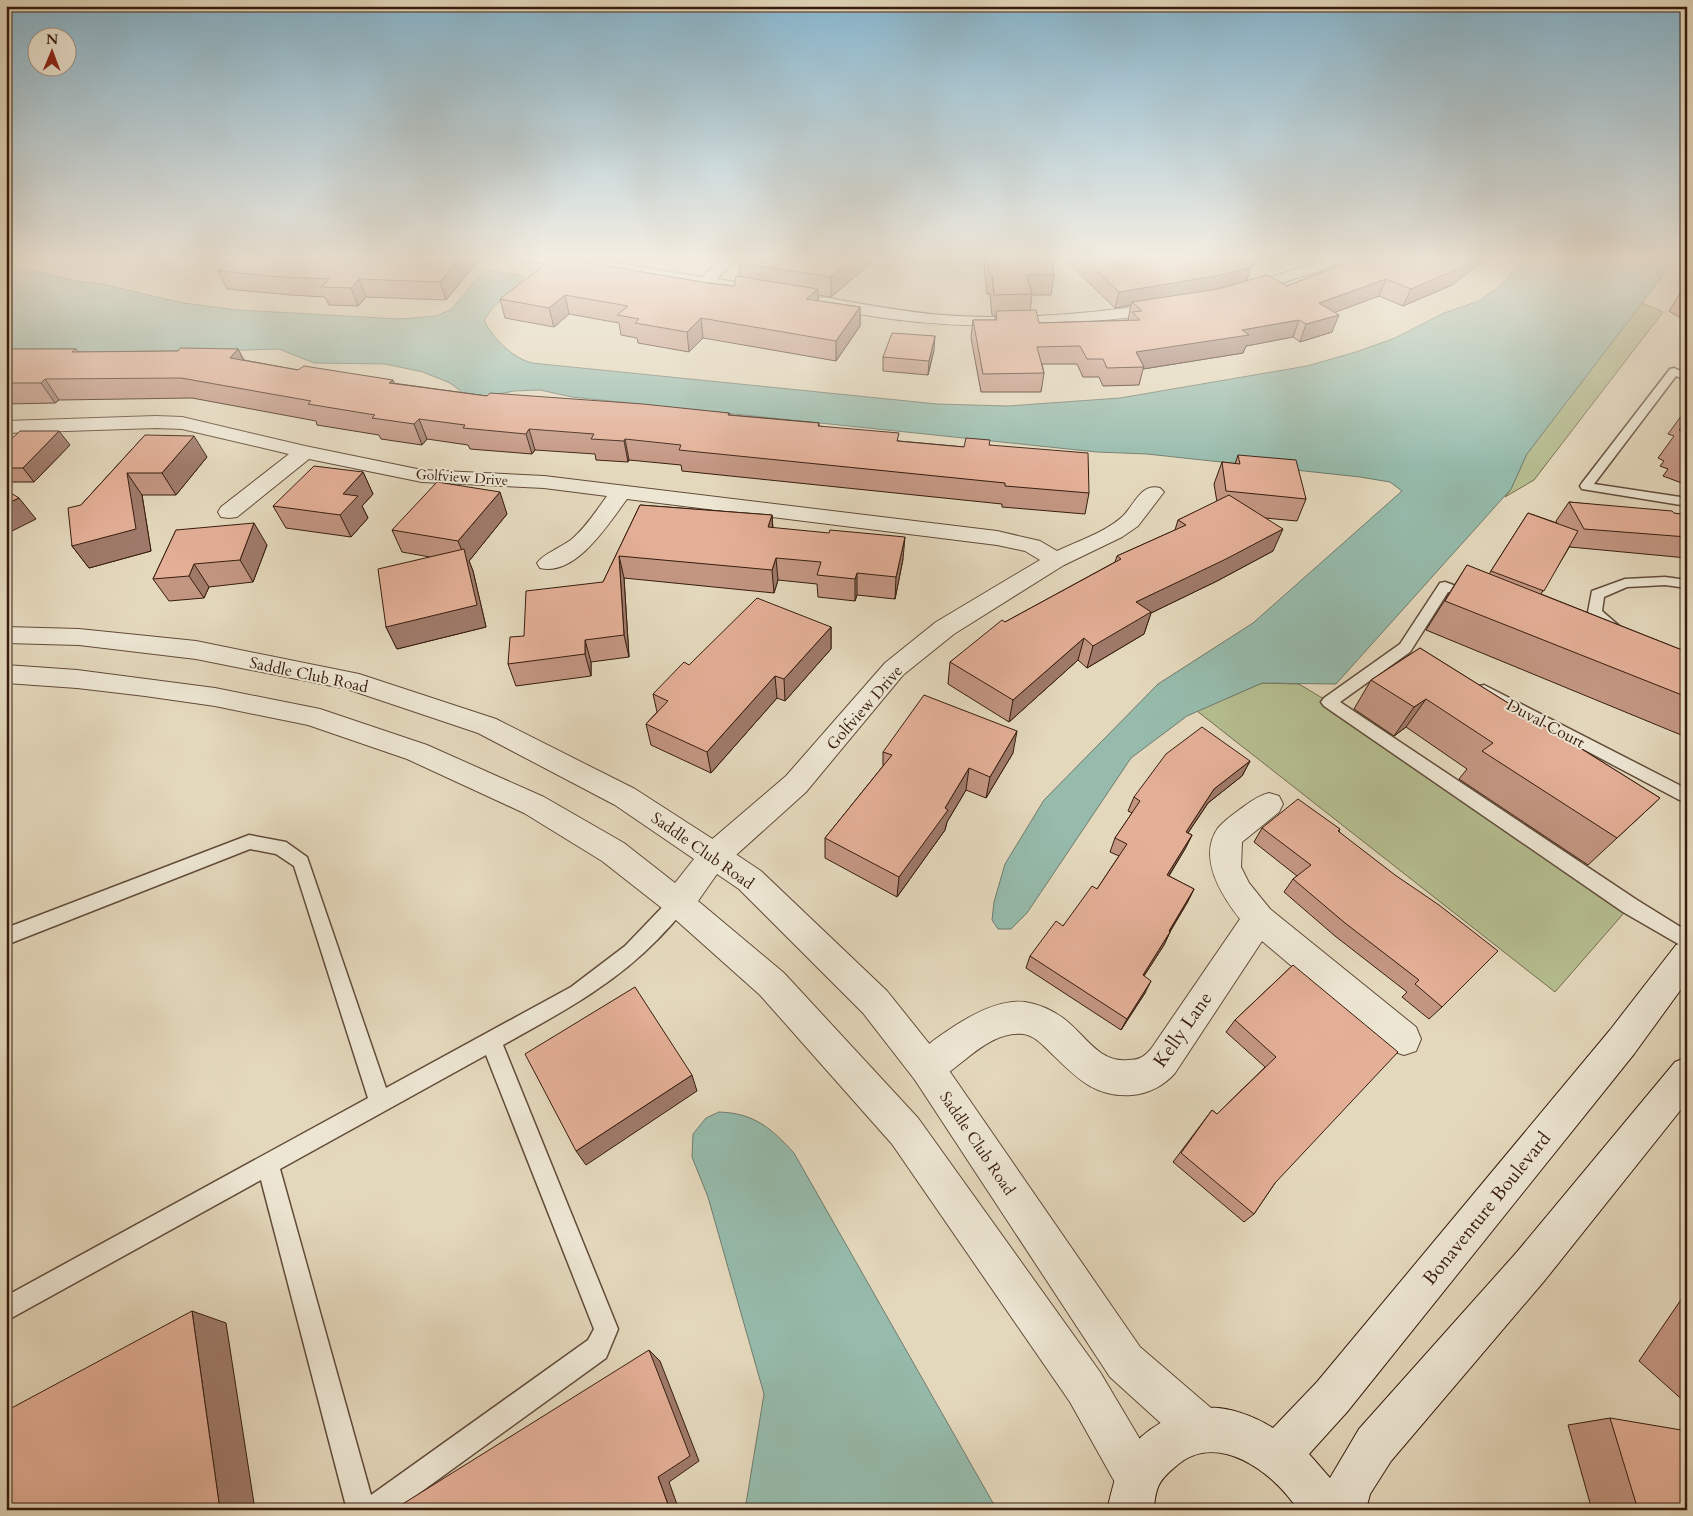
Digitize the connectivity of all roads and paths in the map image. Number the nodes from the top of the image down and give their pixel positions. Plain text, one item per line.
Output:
1 (1687, 378) edge
2 (6, 427) edge
3 (305, 452) junction
4 (1153, 492) dead end
5 (620, 493) junction
6 (1687, 502) edge
7 (228, 512) dead end
8 (1056, 560) junction
9 (548, 563) dead end
10 (1687, 584) edge
11 (1490, 604) edge
12 (6, 635) edge
13 (1628, 641) edge
14 (1405, 648) junction
15 (1423, 658) edge
16 (8, 676) edge
17 (1467, 681) edge
18 (1687, 797) edge
19 (1269, 804) dead end
20 (714, 856) junction
21 (678, 903) junction
22 (1259, 919) junction
23 (6, 937) edge
24 (1687, 941) edge
25 (1687, 955) edge
26 (1404, 1039) dead end
27 (491, 1041) junction
28 (928, 1068) junction
29 (1687, 1074) edge
30 (380, 1103) junction
31 (268, 1165) junction
32 (6, 1309) edge
33 (1202, 1430) junction
34 (1278, 1455) junction
35 (1134, 1494) edge
36 (361, 1510) edge
37 (373, 1510) edge
38 (1324, 1510) edge
39 (1343, 1510) edge

1 - 6 lane
2 - 3 street, Golfview Drive
3 - 5 street, Golfview Drive
3 - 7 street
4 - 8 street, Golfview Drive
5 - 8 street, Golfview Drive
5 - 9 street
8 - 20 street, Golfview Drive
10 - 13 lane
11 - 14 lane
12 - 20 street, Saddle Club Road
14 - 15 lane
14 - 24 lane
16 - 21 street
17 - 18 lane, Duval Court
19 - 22 street
20 - 21 street, Golfview Drive
20 - 28 street, Saddle Club Road
21 - 27 lane
21 - 35 street
22 - 26 street
22 - 28 street, Kelly Lane
23 - 30 lane
25 - 34 street, Bonaventure Boulevard
27 - 30 lane
27 - 37 lane
28 - 33 street, Saddle Club Road
29 - 39 street
30 - 31 lane
31 - 32 lane
31 - 36 lane
33 - 34 street
33 - 35 street
34 - 38 street

